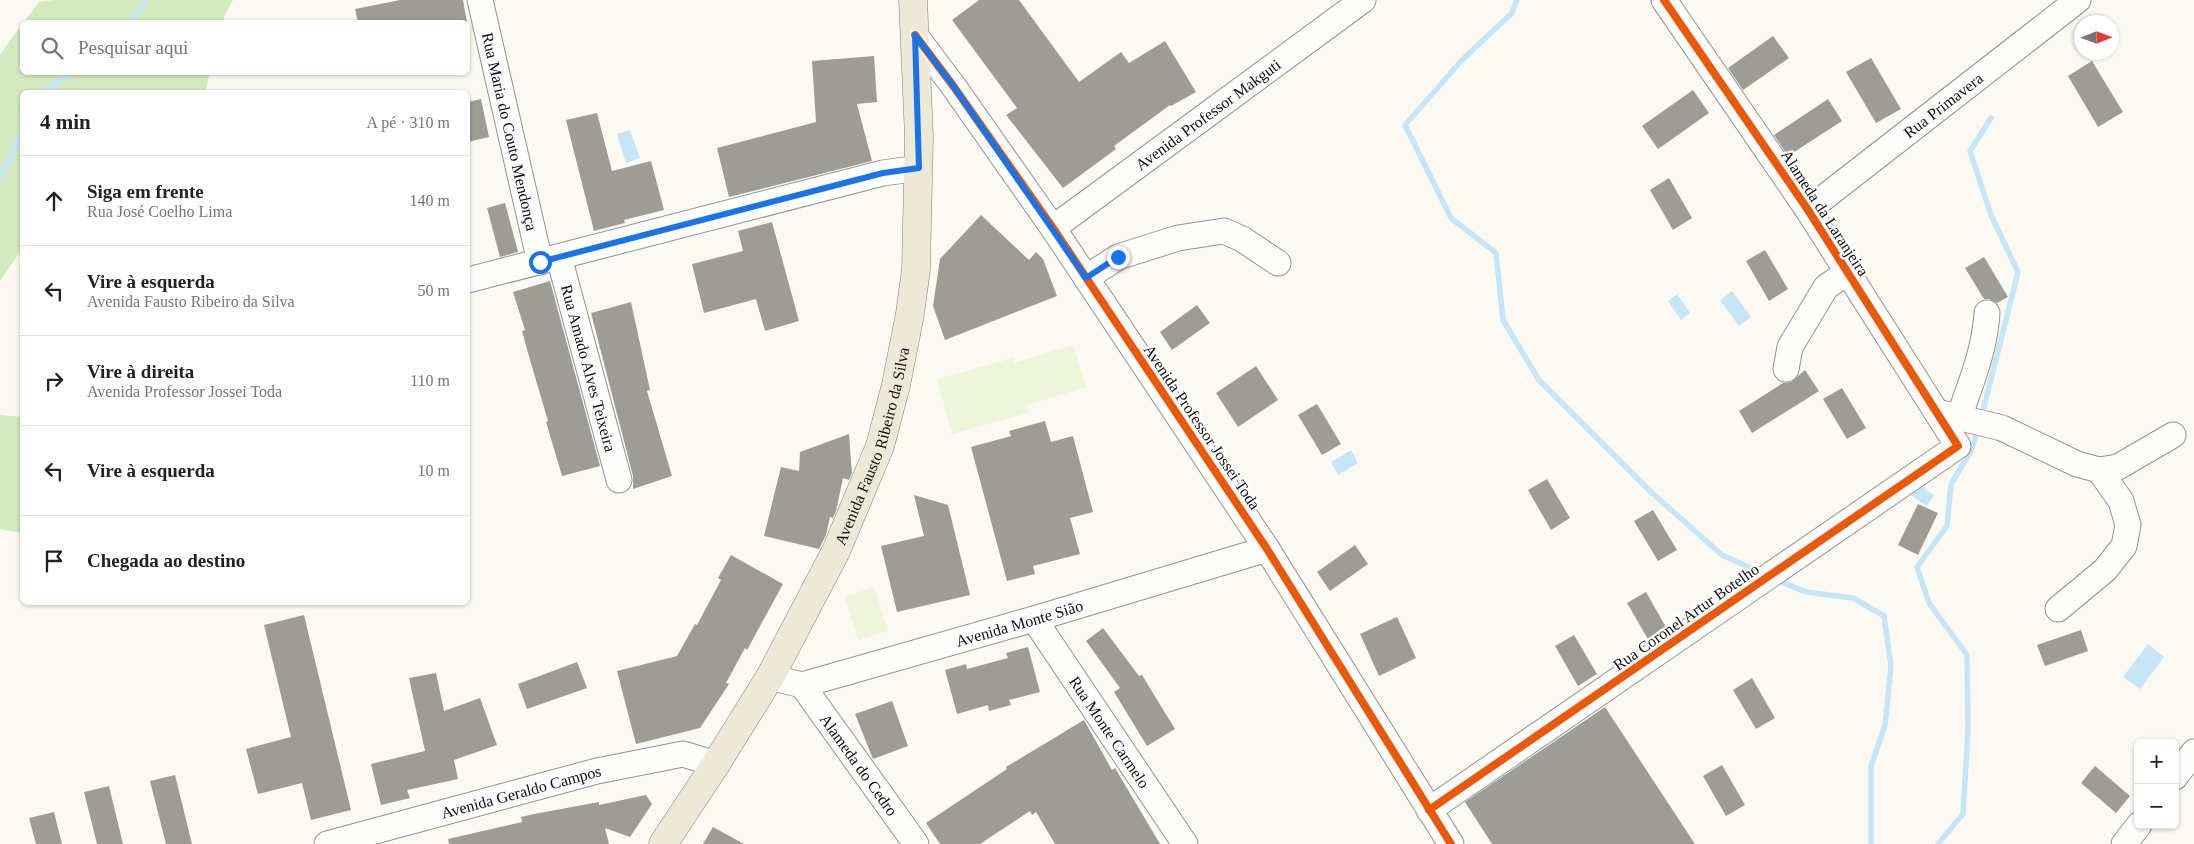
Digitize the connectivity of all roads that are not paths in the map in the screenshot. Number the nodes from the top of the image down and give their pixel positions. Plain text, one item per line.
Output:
1 (480, 0) edge
2 (913, 0) edge
3 (1363, 0) edge
4 (1664, 0) edge
5 (2078, 0) edge
6 (915, 35) junction
7 (919, 168) junction
8 (1808, 210) junction
9 (1053, 228) junction
10 (550, 260) junction
11 (1278, 263) dead end
12 (1848, 272) junction
13 (1086, 278) junction
14 (470, 280) edge
15 (1987, 313) dead end
16 (1786, 369) dead end
17 (1948, 414) junction
18 (2172, 435) dead end
19 (1958, 446) joint
20 (2099, 470) junction
21 (619, 480) dead end
22 (1267, 549) junction
23 (2058, 609) dead end
24 (1034, 619) junction
25 (770, 677) junction
26 (802, 685) junction
27 (2194, 752) edge
28 (716, 764) junction
29 (2179, 772) edge
30 (1429, 810) junction
31 (2136, 829) edge
32 (908, 840) edge
33 (327, 844) edge
34 (663, 844) edge
35 (1186, 844) edge
36 (1451, 844) edge
37 (2124, 844) edge

1 - 10 street, Rua Maria do Couto Mendonça
2 - 6 main road, Avenida Fausto Ribeiro da Silva
3 - 9 street, Avenida Professor Makguti
4 - 8 street, Alameda da Laranjeira
5 - 8 street, Rua Primavera
6 - 7 main road, Avenida Fausto Ribeiro da Silva
6 - 9 street, Avenida Professor Jossei Toda
7 - 10 street
7 - 25 main road, Avenida Fausto Ribeiro da Silva
8 - 12 street, Alameda da Laranjeira
9 - 13 street, Avenida Professor Jossei Toda
10 - 14 street
10 - 21 street, Rua Amado Alves Teixeira
11 - 13 street
12 - 16 street
12 - 17 street, Alameda da Laranjeira
13 - 22 street, Avenida Professor Jossei Toda
15 - 17 street
17 - 19 street, Alameda da Laranjeira
17 - 20 street
18 - 20 street
19 - 30 street, Rua Coronel Artur Botelho
20 - 23 street
22 - 24 street, Avenida Monte Sião
22 - 30 street, Avenida Professor Jossei Toda
24 - 26 street, Avenida Monte Sião
24 - 35 street, Rua Monte Carmelo
25 - 26 street, Avenida Monte Sião
25 - 28 main road, Avenida Fausto Ribeiro da Silva
26 - 32 street, Alameda do Cedro
27 - 29 street
28 - 33 street, Avenida Geraldo Campos
28 - 34 main road, Avenida Fausto Ribeiro da Silva
30 - 36 street, Avenida Professor Jossei Toda
31 - 37 street

